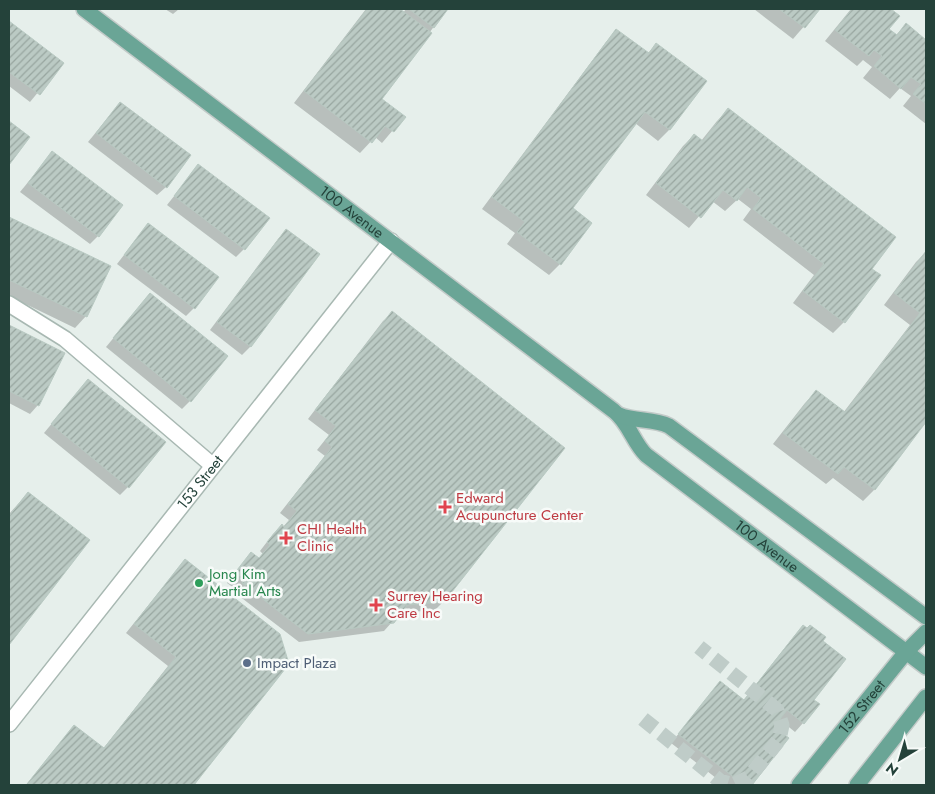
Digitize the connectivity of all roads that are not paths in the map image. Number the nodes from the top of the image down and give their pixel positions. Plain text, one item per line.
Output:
1 (84, 9) edge
2 (391, 241) junction
3 (9, 304) edge
4 (619, 415) junction
5 (212, 465) junction
6 (926, 617) edge
7 (926, 632) edge
8 (906, 652) junction
9 (926, 667) edge
10 (926, 697) edge
11 (9, 724) edge
12 (799, 785) edge
13 (857, 785) edge

1 - 2 main road, 100 Avenue
2 - 4 main road, 100 Avenue
2 - 5 street, 153 Street
3 - 5 street
4 - 6 main road, 100 Avenue
4 - 8 main road, 100 Avenue
5 - 11 street, 153 Street
7 - 8 main road, 152 Street
8 - 9 main road, 100 Avenue
8 - 12 main road, 152 Street
10 - 13 main road

